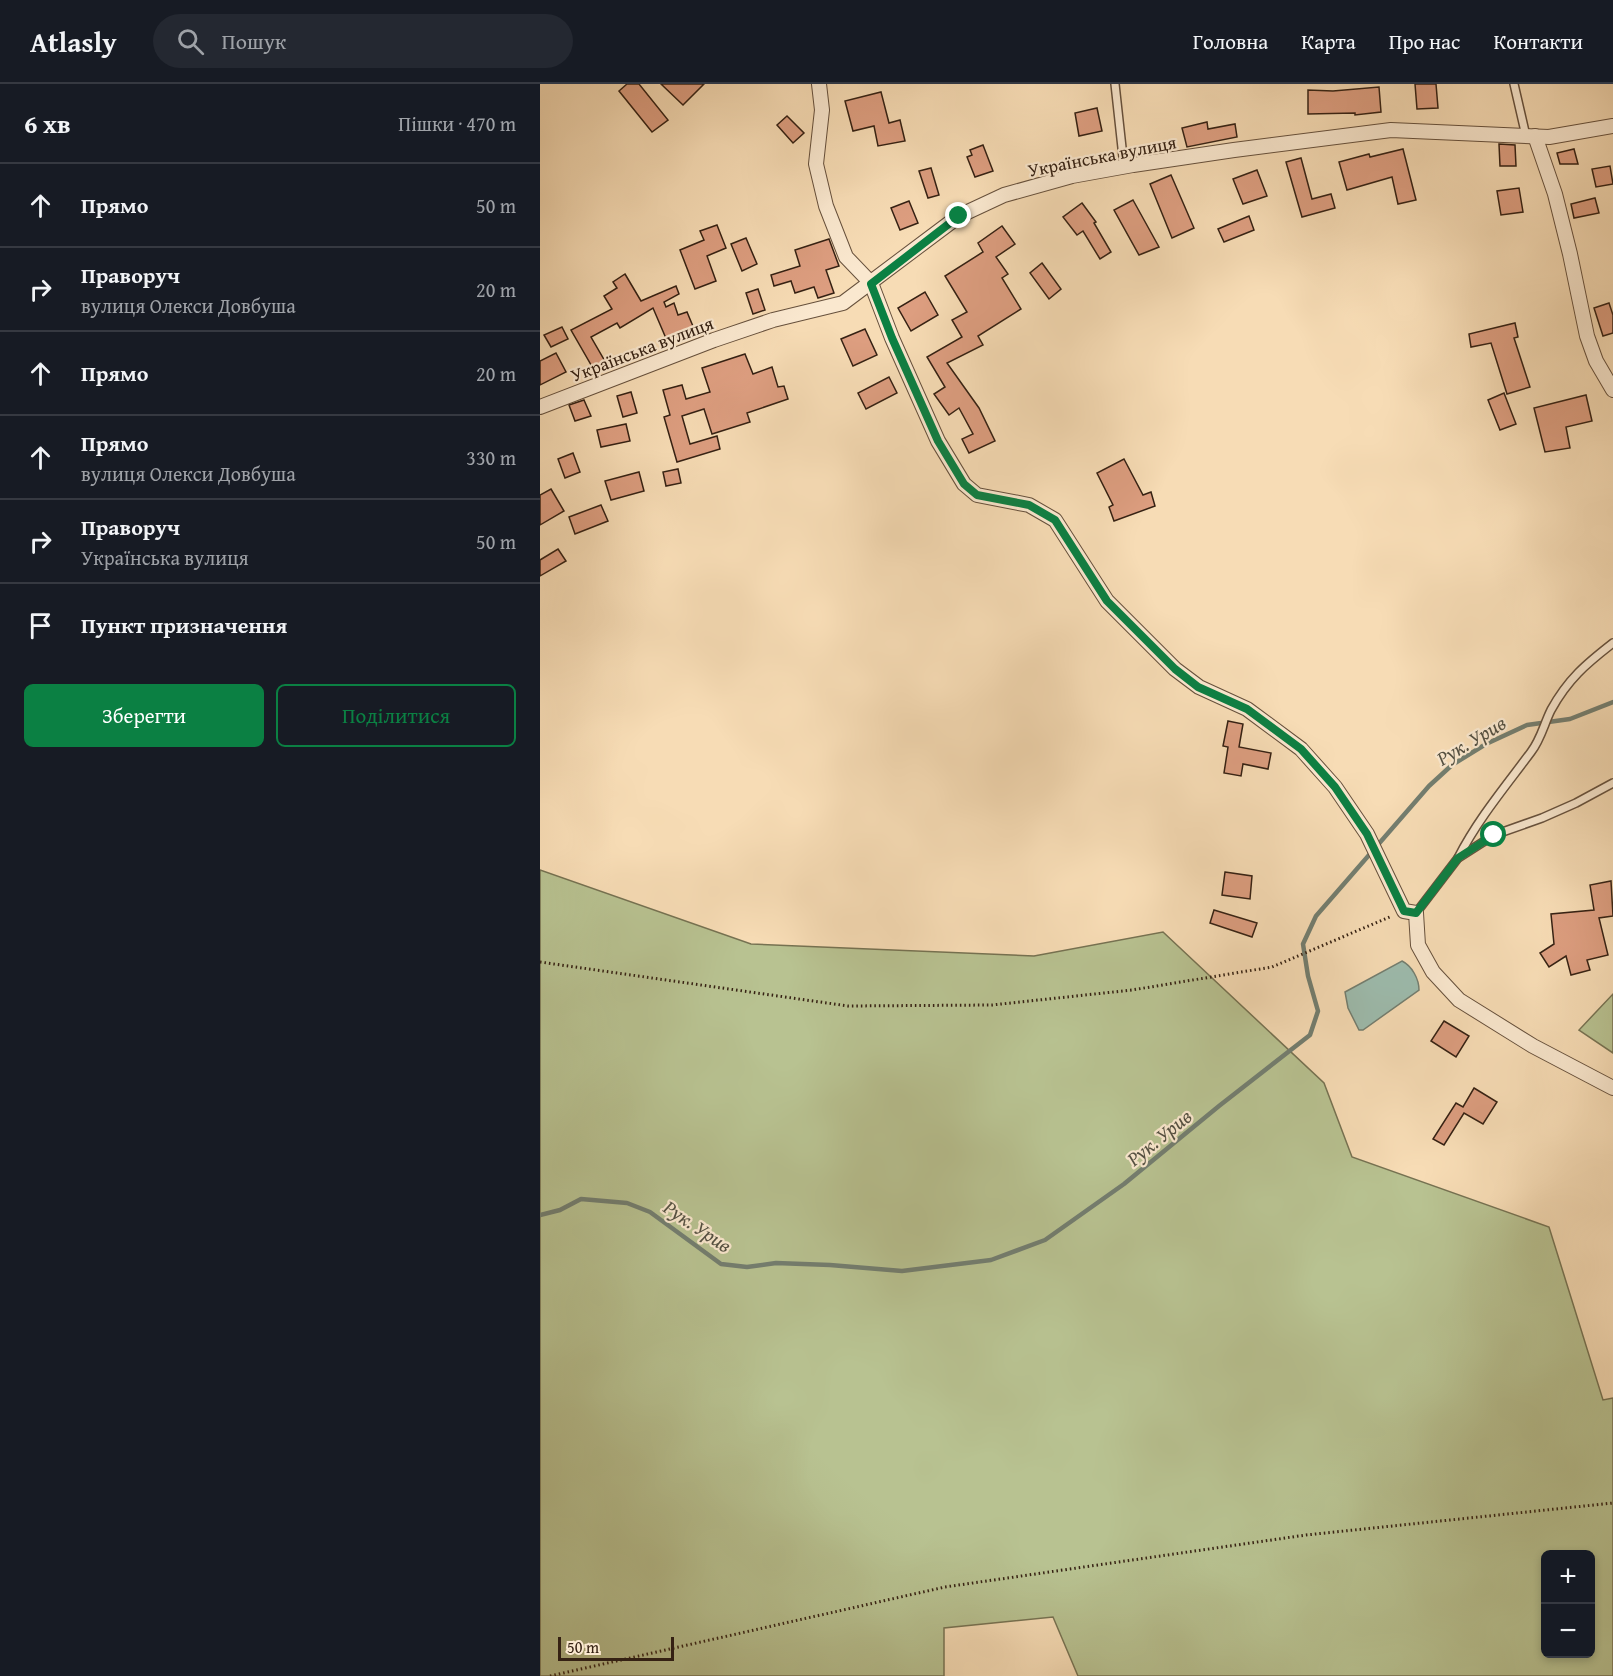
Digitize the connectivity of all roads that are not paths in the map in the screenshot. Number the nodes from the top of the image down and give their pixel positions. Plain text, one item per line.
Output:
1 (819, 84) edge
2 (1115, 84) edge
3 (1514, 84) edge
4 (1613, 126) edge
5 (1530, 136) junction
6 (1124, 166) junction
7 (871, 284) junction
8 (1613, 390) edge
9 (540, 407) edge
10 (1613, 643) edge
11 (1613, 783) edge
12 (1458, 858) junction
13 (1410, 912) junction
14 (1613, 1088) edge

1 - 7 street
2 - 6 lane
3 - 5 lane
4 - 5 street, Українська вулиця
5 - 6 street, Українська вулиця
5 - 8 street
6 - 7 street, Українська вулиця
7 - 9 street, Українська вулиця
7 - 13 street
10 - 12 lane
11 - 12 lane
12 - 13 lane
13 - 14 street

